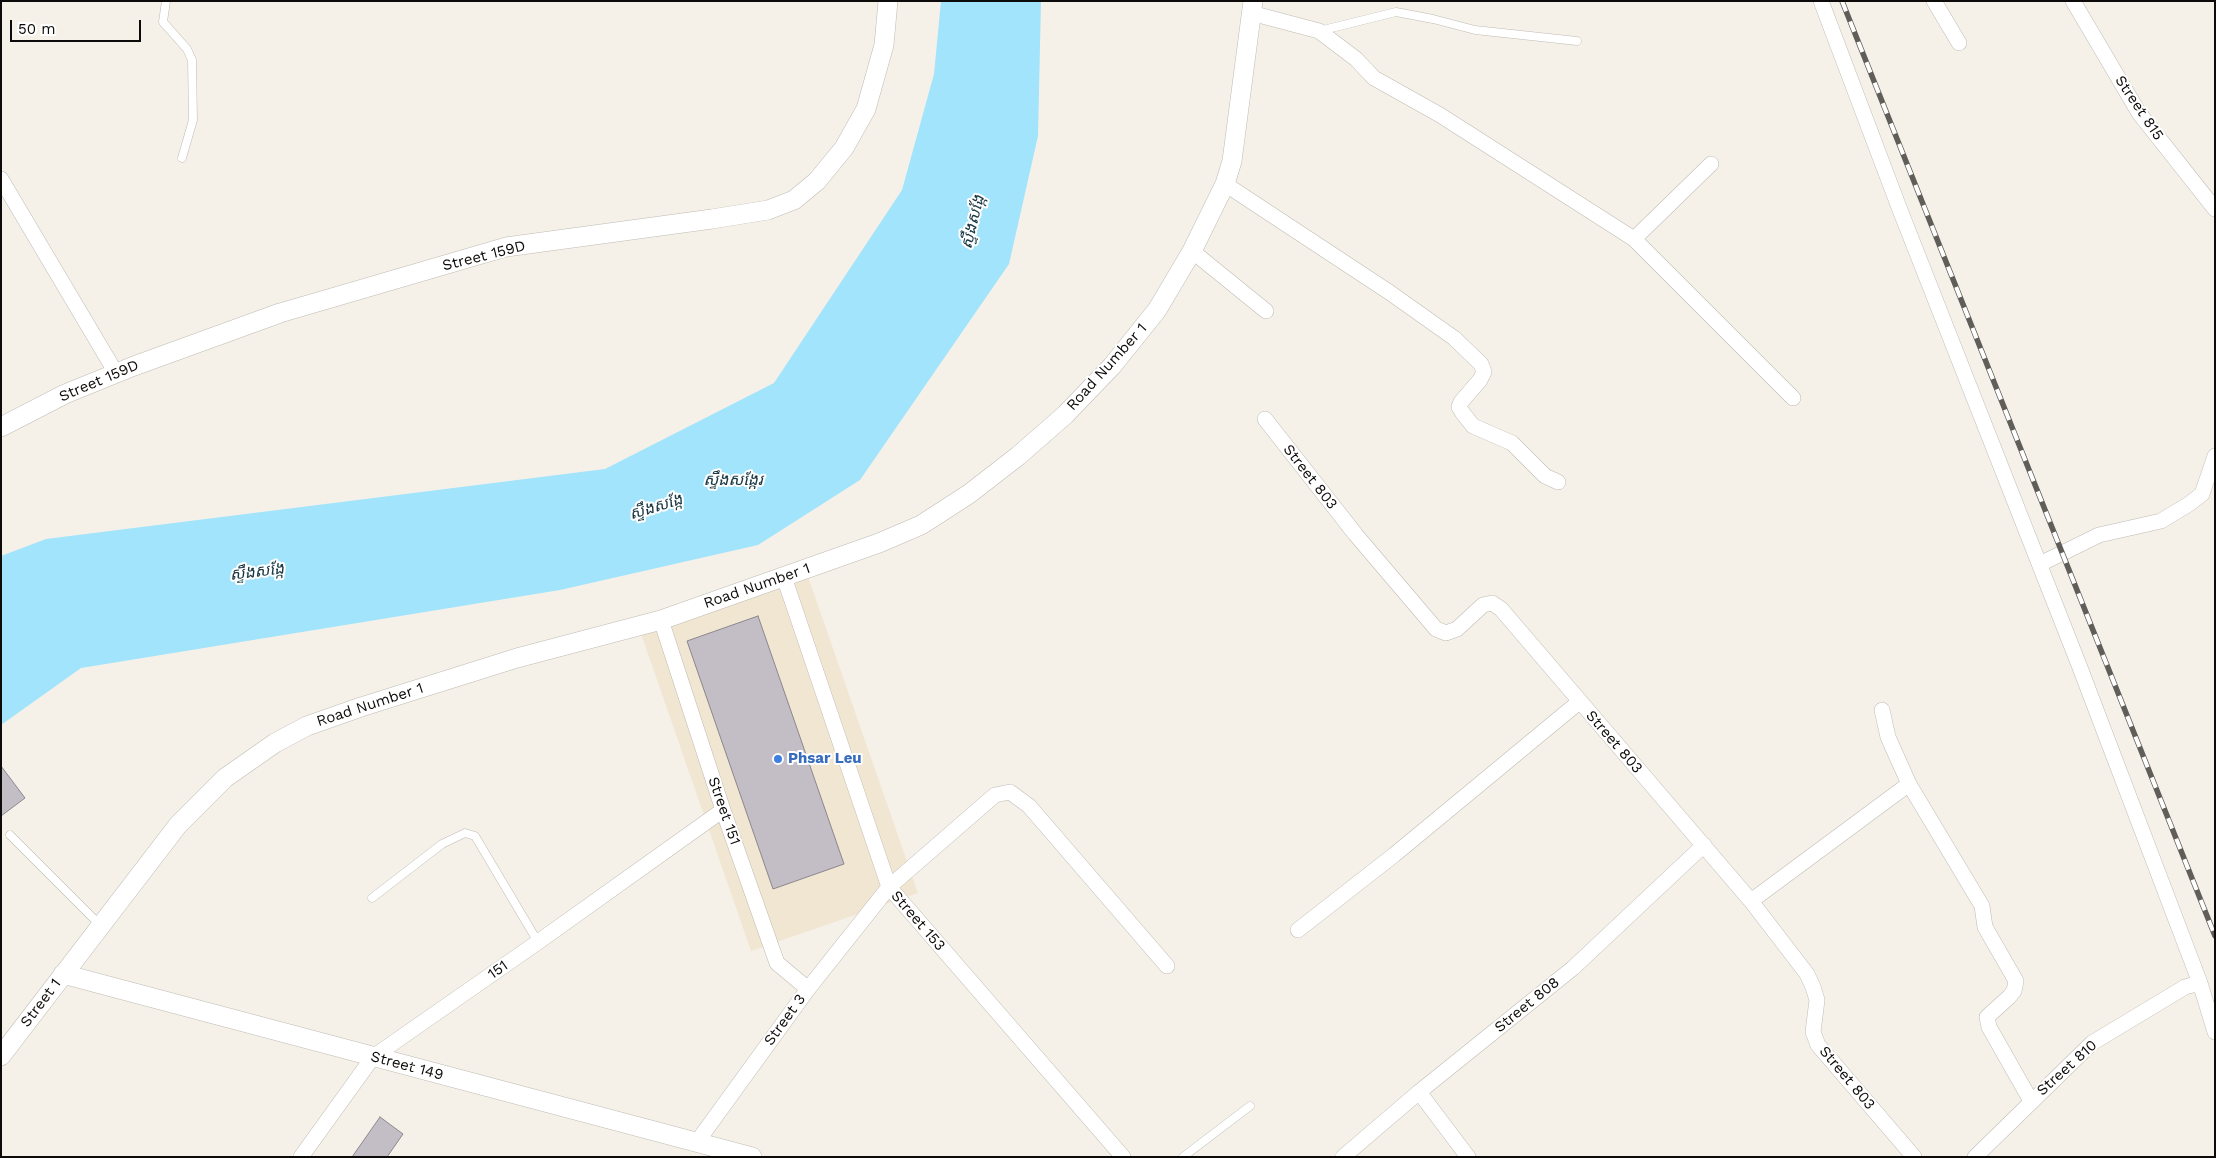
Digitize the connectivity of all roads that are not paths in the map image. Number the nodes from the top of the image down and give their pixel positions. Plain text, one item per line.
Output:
1 (166, 1) edge
2 (888, 1) edge
3 (1820, 1) edge
4 (1934, 1) edge
5 (2073, 1) edge
6 (1252, 7) edge
7 (1319, 31) junction
8 (1577, 41) dead end
9 (1959, 43) dead end
10 (182, 158) dead end
11 (1711, 164) dead end
12 (1, 179) edge
13 (1225, 184) junction
14 (2215, 209) edge
15 (1634, 239) junction
16 (1192, 251) junction
17 (1266, 311) dead end
18 (116, 373) junction
19 (1793, 398) dead end
20 (1265, 419) dead end
21 (1, 428) edge
22 (2215, 456) edge
23 (1558, 482) dead end
24 (2040, 564) junction
25 (784, 577) junction
26 (661, 620) junction
27 (1579, 702) junction
28 (1882, 710) dead end
29 (1909, 784) junction
30 (722, 810) junction
31 (10, 835) dead end
32 (1704, 845) junction
33 (889, 887) junction
34 (372, 898) dead end
35 (1752, 901) junction
36 (100, 924) junction
37 (1298, 930) dead end
38 (538, 942) junction
39 (1167, 966) dead end
40 (62, 974) junction
41 (2200, 983) junction
42 (808, 988) junction
43 (2215, 1032) edge
44 (1, 1056) edge
45 (373, 1057) junction
46 (1419, 1092) junction
47 (2031, 1101) junction
48 (1250, 1106) dead end
49 (692, 1150) edge
50 (301, 1157) edge
51 (752, 1157) edge
52 (1123, 1157) edge
53 (1183, 1157) edge
54 (1343, 1157) edge
55 (1468, 1157) edge
56 (1914, 1157) edge
57 (1975, 1157) edge

1 - 10 lane
2 - 18 street, Street 159D
3 - 24 street
4 - 9 street
5 - 14 street, Street 815
6 - 7 street
6 - 13 street, Road Number 1
7 - 8 lane
7 - 15 street
11 - 15 street
12 - 18 street
13 - 16 street, Road Number 1
13 - 23 street
15 - 19 street
16 - 17 street
16 - 25 street, Road Number 1
18 - 21 street, Street 159D
20 - 27 street, Street 803
22 - 24 street
24 - 41 street
25 - 26 street, Road Number 1
25 - 33 street, Street 153
26 - 30 street, Street 151
26 - 36 street, Road Number 1
27 - 32 street, Street 803
27 - 37 street
28 - 29 street
29 - 35 street
29 - 47 street
30 - 38 street, 151
30 - 42 street, Street 151
31 - 36 lane
32 - 35 street, Street 803
32 - 46 street, Street 808
33 - 39 street, Street 3
33 - 42 street, Street 3
33 - 52 street, Street 153
34 - 38 lane
35 - 56 street, Street 803
36 - 40 street, Road Number 1
38 - 45 street, 151
40 - 44 street, Street 1
40 - 45 street, Street 149
41 - 43 street
41 - 47 street, Street 810
42 - 49 street, Street 3
45 - 49 street, Street 149
45 - 50 street, 151
46 - 54 street, Street 808
46 - 55 street
47 - 57 street, Street 810
48 - 53 lane
49 - 51 street, Street 149

